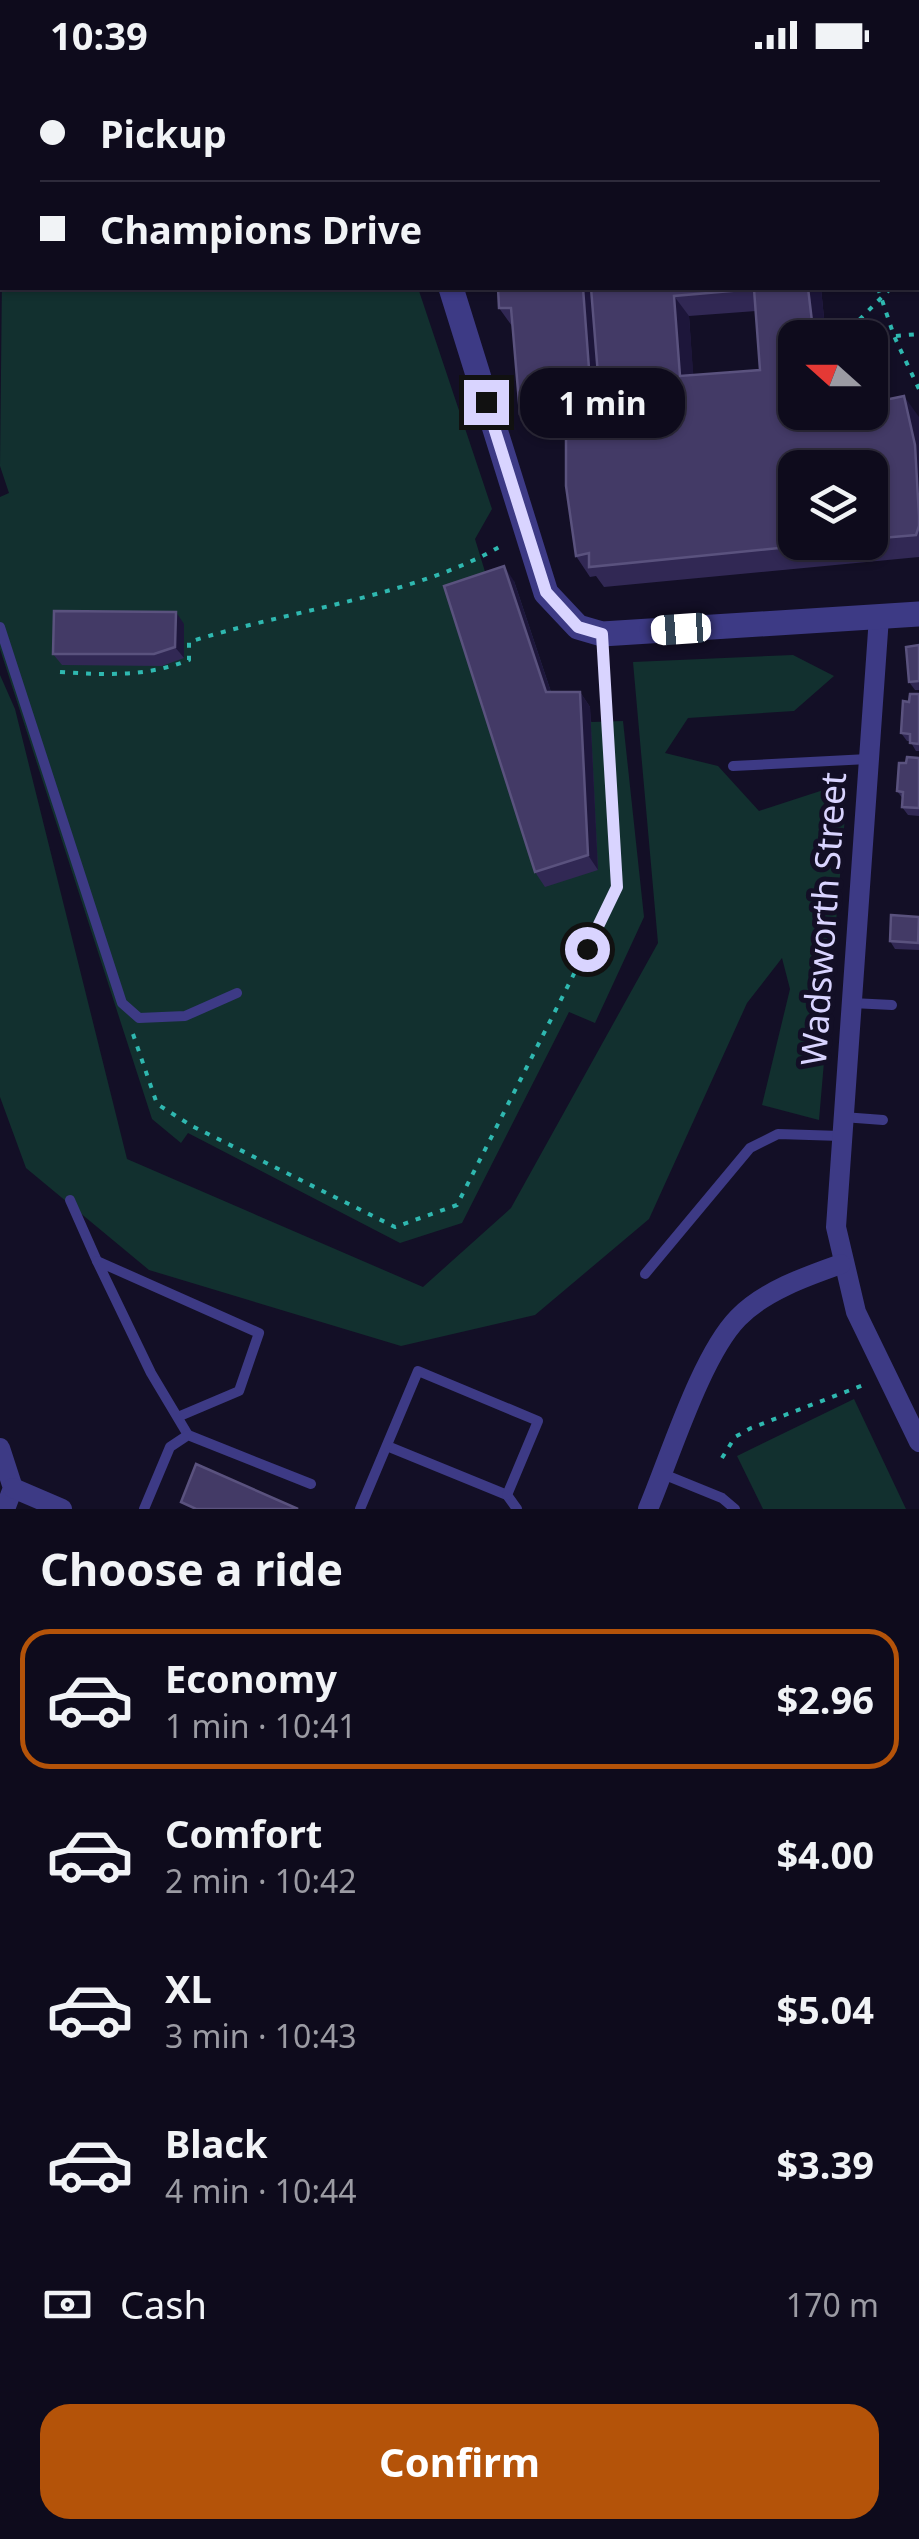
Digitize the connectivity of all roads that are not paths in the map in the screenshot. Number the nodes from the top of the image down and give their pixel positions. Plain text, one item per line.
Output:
1 (452, 290) edge
2 (919, 614) edge
3 (879, 617) junction
4 (0, 627) edge
5 (590, 630) junction
6 (868, 760) junction
7 (733, 766) dead end
8 (587, 949) road end
9 (237, 993) dead end
10 (850, 1002) junction
11 (892, 1006) dead end
12 (883, 1120) dead end
13 (842, 1126) junction
14 (70, 1200) dead end
15 (98, 1261) junction
16 (842, 1264) junction
17 (644, 1274) dead end
18 (180, 1416) junction
19 (188, 1435) junction
20 (919, 1442) edge
21 (386, 1446) junction
22 (0, 1448) edge
23 (663, 1474) junction
24 (311, 1484) dead end
25 (12, 1488) junction
26 (507, 1496) junction
27 (5, 1509) edge
28 (62, 1509) edge
29 (144, 1509) edge
30 (360, 1509) edge
31 (517, 1509) edge
32 (648, 1509) edge
33 (734, 1509) edge

1 - 5 street
2 - 3 street
3 - 5 street
3 - 6 street, Wadsworth Street
4 - 9 lane
5 - 8 lane
6 - 7 lane
6 - 10 street, Wadsworth Street
10 - 11 lane
10 - 13 street, Wadsworth Street
12 - 13 lane
13 - 16 street, Wadsworth Street
13 - 17 lane
14 - 15 lane
15 - 18 lane
15 - 18 lane
16 - 20 street, Wadsworth Street
16 - 23 street
18 - 19 lane
19 - 24 lane
19 - 29 lane
21 - 26 lane
21 - 26 lane
21 - 30 lane
22 - 25 street
23 - 32 street
23 - 33 lane
25 - 27 street
25 - 28 street
26 - 31 lane

